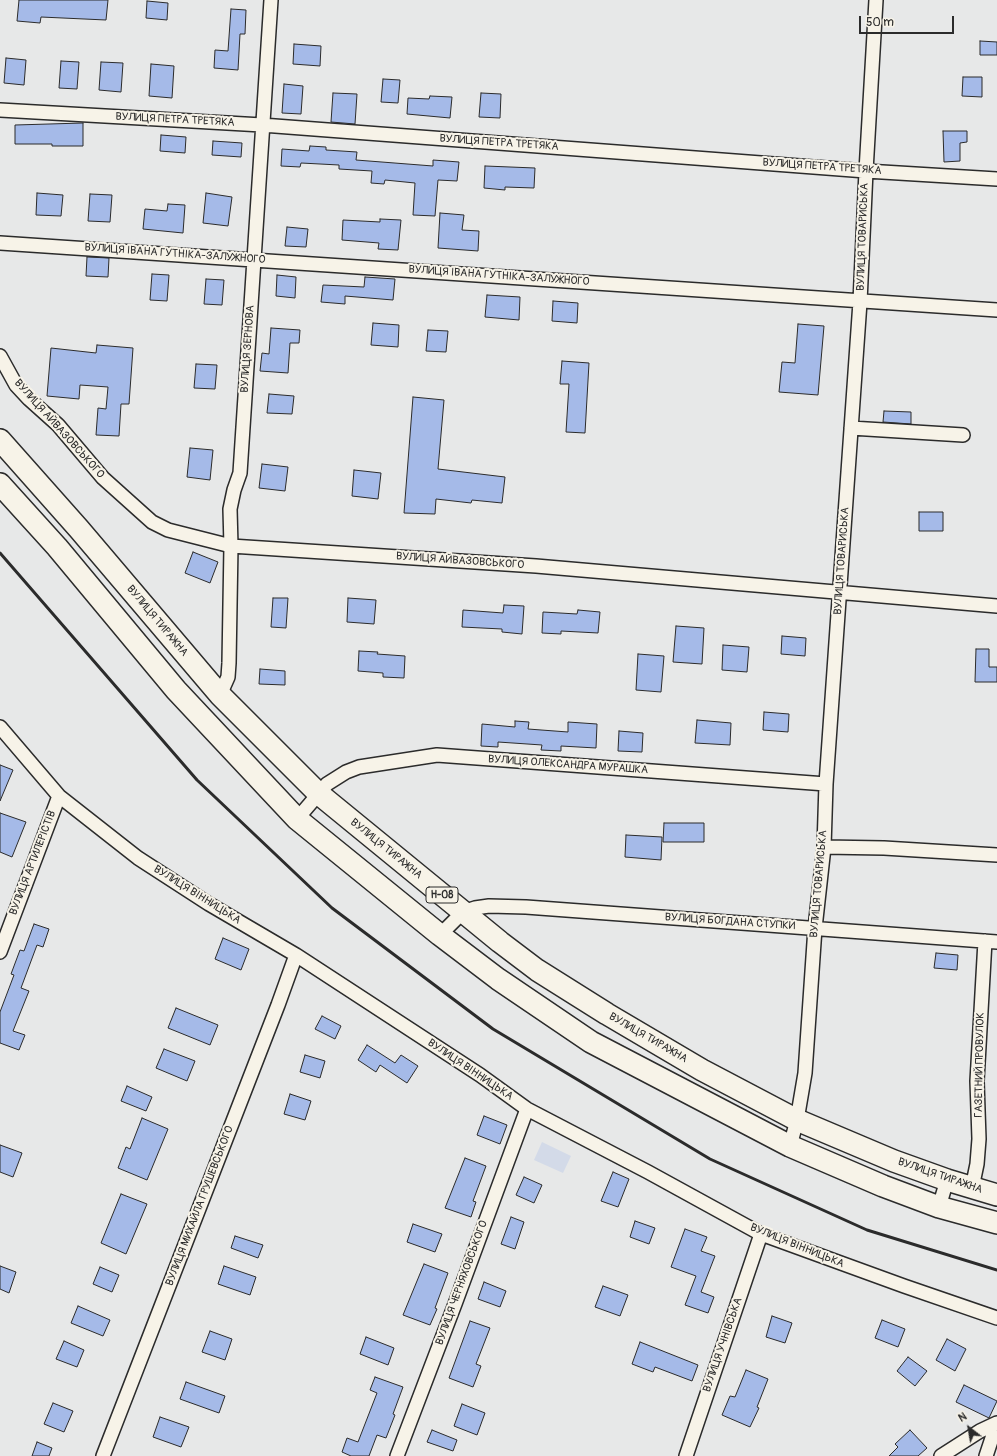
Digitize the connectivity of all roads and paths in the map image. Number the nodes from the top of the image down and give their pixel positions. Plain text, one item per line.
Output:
1 (271, 0) edge
2 (876, 0) edge
3 (0, 110) edge
4 (262, 125) junction
5 (866, 171) junction
6 (997, 179) edge
7 (0, 243) edge
8 (254, 259) junction
9 (860, 302) junction
10 (997, 310) edge
11 (0, 356) edge
12 (851, 428) junction
13 (963, 435) dead end
14 (0, 440) edge
15 (0, 484) edge
16 (231, 546) junction
17 (839, 592) junction
18 (997, 606) edge
19 (220, 695) junction
20 (0, 727) edge
21 (826, 784) junction
22 (319, 794) junction
23 (58, 796) junction
24 (297, 819) junction
25 (824, 847) junction
26 (997, 855) edge
27 (463, 912) junction
28 (815, 928) junction
29 (440, 935) junction
30 (991, 941) edge
31 (0, 952) edge
32 (296, 955) junction
33 (527, 1109) junction
34 (797, 1120) junction
35 (790, 1146) junction
36 (947, 1180) junction
37 (972, 1188) junction
38 (997, 1195) edge
39 (939, 1207) junction
40 (997, 1223) edge
41 (761, 1234) junction
42 (997, 1318) edge
43 (997, 1423) edge
44 (103, 1456) edge
45 (396, 1456) edge
46 (686, 1456) edge
47 (941, 1456) edge
48 (986, 1456) edge

1 - 4 street, ВУЛИЦЯ ЗЕРНОВА
2 - 5 street, ВУЛИЦЯ ТОВАРИСЬКА
3 - 4 street, ВУЛИЦЯ ПЕТРА ТРЕТЯКА
4 - 5 street, ВУЛИЦЯ ПЕТРА ТРЕТЯКА
4 - 8 street, ВУЛИЦЯ ЗЕРНОВА
5 - 6 street, ВУЛИЦЯ ПЕТРА ТРЕТЯКА
5 - 9 street, ВУЛИЦЯ ТОВАРИСЬКА
7 - 8 street, ВУЛИЦЯ ІВАНА ГУТНІКА-ЗАЛУЖНОГО
8 - 9 street, ВУЛИЦЯ ІВАНА ГУТНІКА-ЗАЛУЖНОГО
8 - 16 street, ВУЛИЦЯ ЗЕРНОВА
9 - 10 street, ВУЛИЦЯ ІВАНА ГУТНІКА-ЗАЛУЖНОГО
9 - 12 street, ВУЛИЦЯ ТОВАРИСЬКА
11 - 16 street, ВУЛИЦЯ АЙВАЗОВСЬКОГО
12 - 13 street
12 - 17 street, ВУЛИЦЯ ТОВАРИСЬКА
14 - 19 main road, ВУЛИЦЯ ТИРАЖНА / Н-08
15 - 24 main road, Н-08
16 - 17 street, ВУЛИЦЯ АЙВАЗОВСЬКОГО
16 - 19 street, ВУЛИЦЯ ЗЕРНОВА
17 - 18 street, ВУЛИЦЯ АЙВАЗОВСЬКОГО
17 - 21 street, ВУЛИЦЯ ТОВАРИСЬКА
19 - 22 main road, ВУЛИЦЯ ТИРАЖНА / Н-08
20 - 23 street, ВУЛИЦЯ ВІННИЦЬКА
21 - 22 street, ВУЛИЦЯ ОЛЕКСАНДРА МУРАШКА
21 - 25 street, ВУЛИЦЯ ТОВАРИСЬКА
22 - 24 street, ВУЛИЦЯ ОЛЕКСАНДРА МУРАШКА
22 - 27 main road, ВУЛИЦЯ ТИРАЖНА / Н-08
23 - 31 street, ВУЛИЦЯ АРТИЛЕРІСТІВ
23 - 32 street, ВУЛИЦЯ ВІННИЦЬКА
24 - 29 main road, Н-08
25 - 26 street
25 - 28 street, ВУЛИЦЯ ТОВАРИСЬКА
27 - 28 street, ВУЛИЦЯ БОГДАНА СТУПКИ
27 - 29 street
27 - 34 main road, ВУЛИЦЯ ТИРАЖНА / Н-08
28 - 30 street, ВУЛИЦЯ БОГДАНА СТУПКИ
28 - 34 street, ВУЛИЦЯ ТОВАРИСЬКА
29 - 35 main road, Н-08
30 - 37 street, ГАЗЕТНИЙ ПРОВУЛОК
32 - 33 street, ВУЛИЦЯ ВІННИЦЬКА
32 - 44 street, ВУЛИЦЯ МИХАЙЛА ГРУШЕВСЬКОГО
33 - 41 street, ВУЛИЦЯ ВІННИЦЬКА
33 - 45 street, ВУЛИЦЯ ЧЕРНЯХОВСЬКОГО
34 - 35 street, ВУЛИЦЯ ТОВАРИСЬКА
34 - 36 main road, ВУЛИЦЯ ТИРАЖНА / Н-08
35 - 39 main road, Н-08
36 - 37 main road, ВУЛИЦЯ ТИРАЖНА / Н-08
36 - 39 street
37 - 38 main road, ВУЛИЦЯ ТИРАЖНА / Н-08
39 - 40 main road, Н-08
41 - 42 street, ВУЛИЦЯ ВІННИЦЬКА
41 - 46 street, ВУЛИЦЯ УЧНІВСЬКА
43 - 47 street
43 - 48 street

